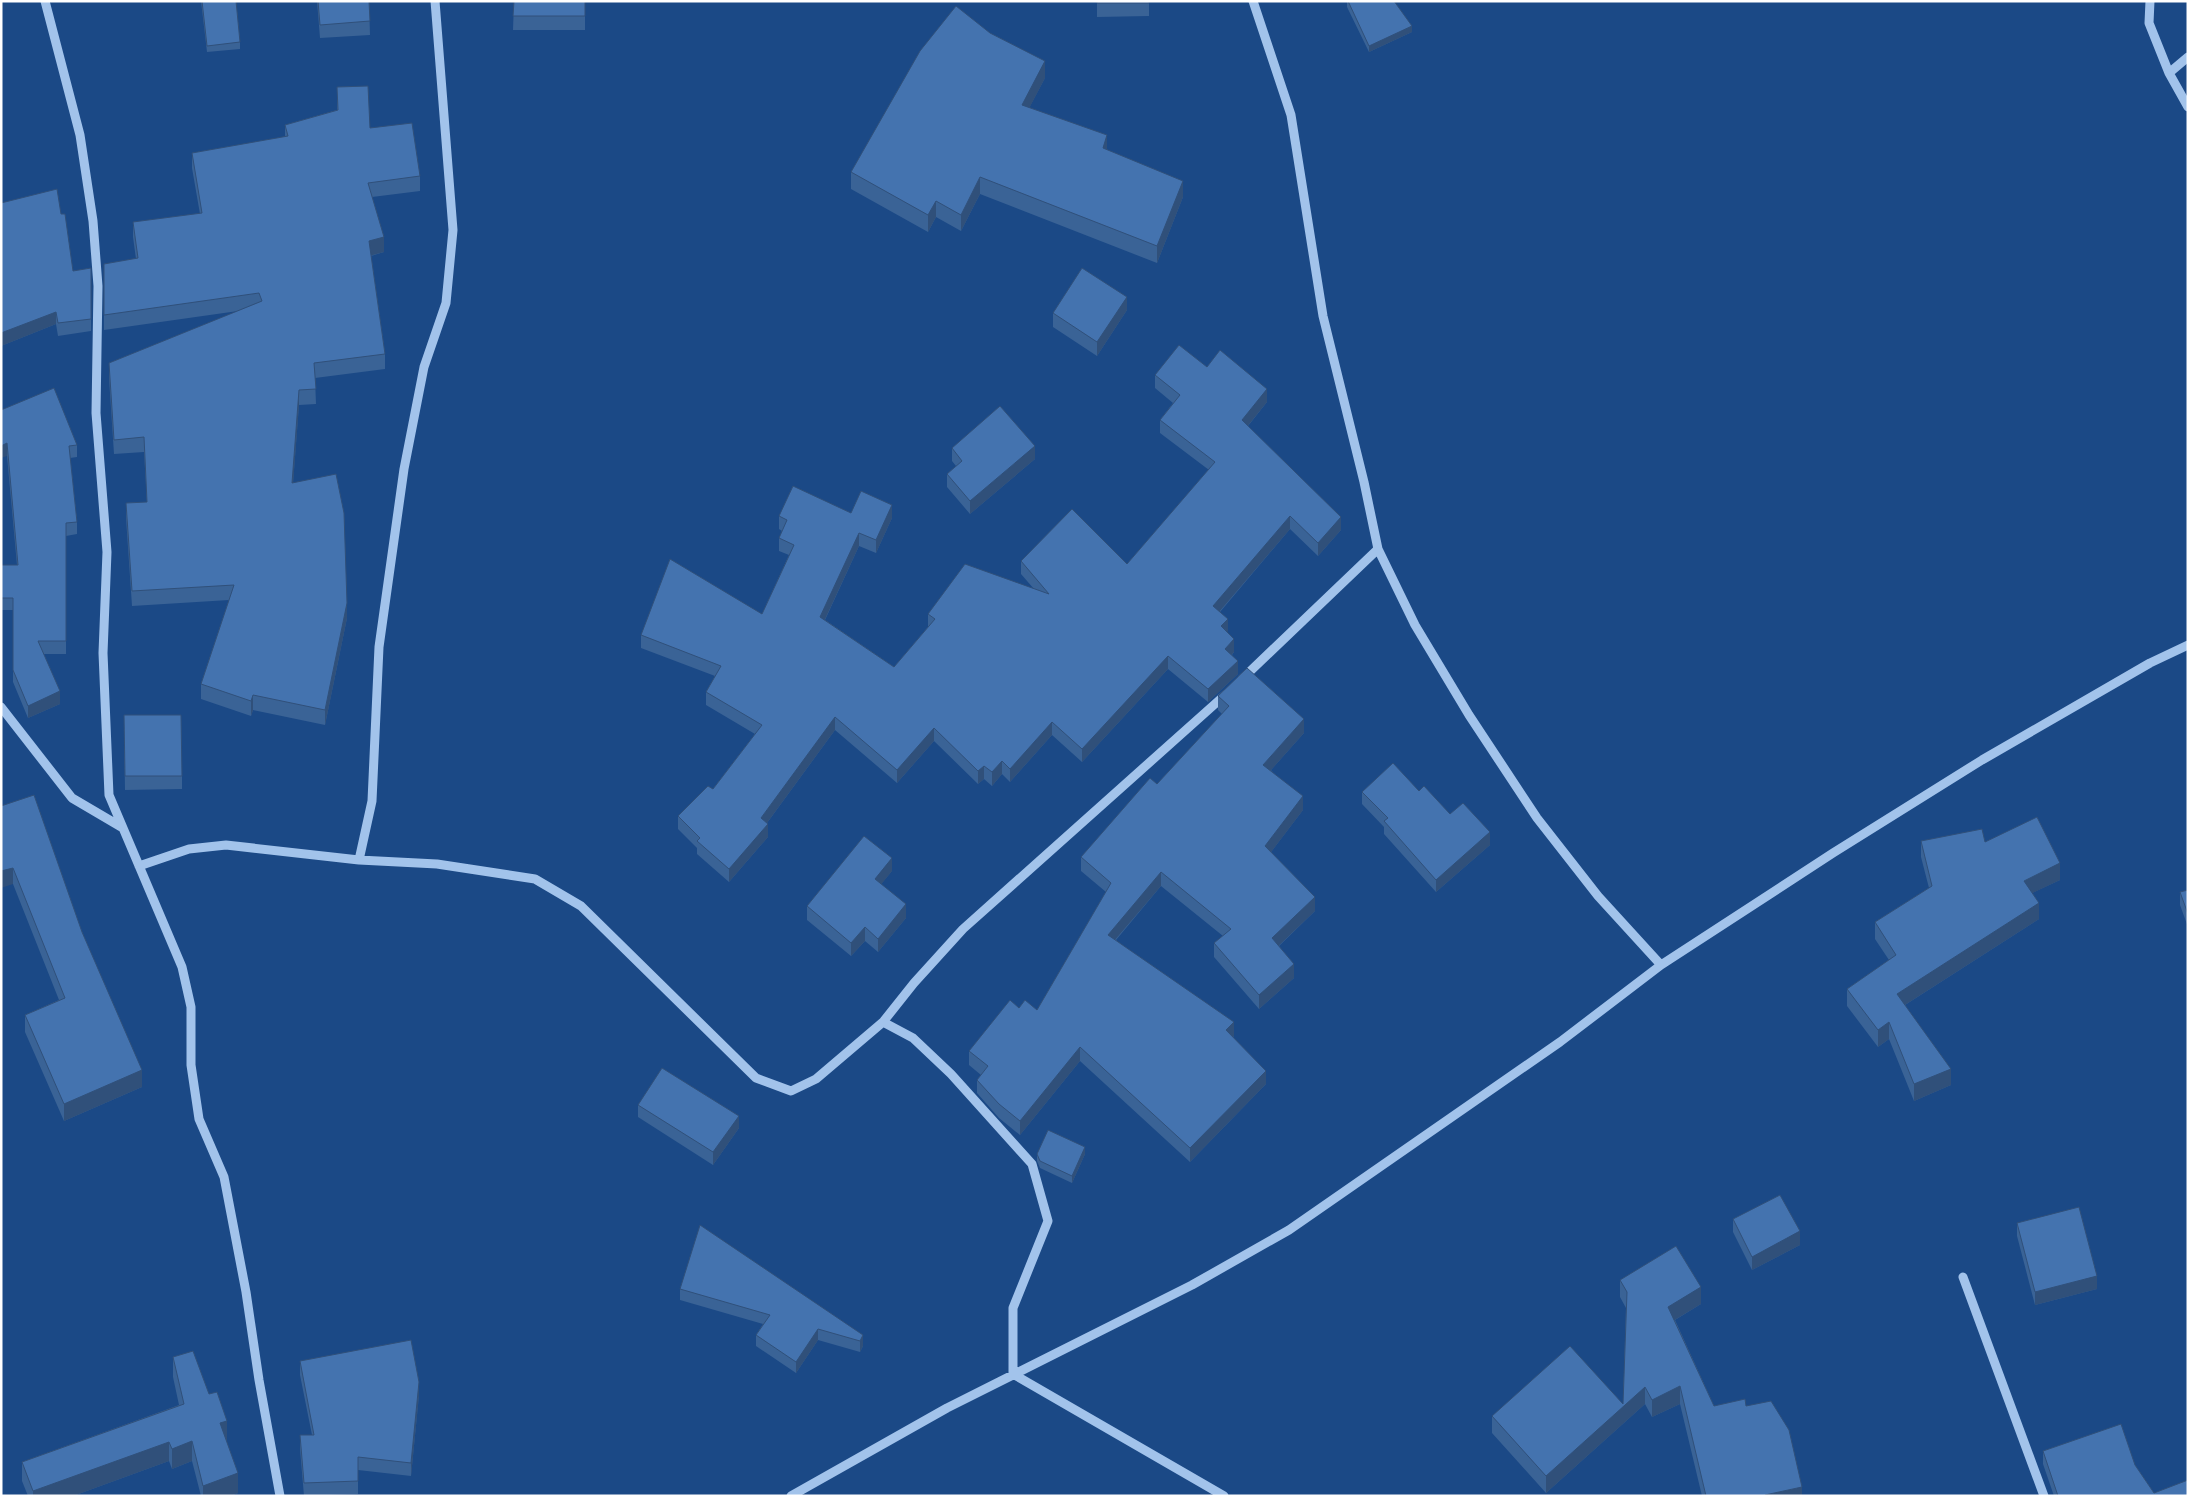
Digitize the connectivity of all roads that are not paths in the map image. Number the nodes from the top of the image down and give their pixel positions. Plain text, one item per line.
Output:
1 (44, 1) edge
2 (435, 1) edge
3 (1253, 1) edge
4 (2150, 1) edge
5 (2188, 57) edge
6 (2169, 73) junction
7 (2188, 108) edge
8 (1378, 549) junction
9 (2188, 645) edge
10 (1236, 684) edge
11 (1229, 691) edge
12 (1, 707) edge
13 (124, 829) junction
14 (359, 860) junction
15 (139, 866) junction
16 (1661, 966) junction
17 (883, 1022) junction
18 (1962, 1277) dead end
19 (1012, 1374) junction
20 (280, 1496) edge
21 (791, 1496) edge
22 (1224, 1496) edge
23 (2044, 1496) edge

1 - 13 street
2 - 14 street
3 - 8 street
4 - 6 street
5 - 6 street
6 - 7 street
8 - 10 street
8 - 16 street
9 - 16 street
11 - 17 street
12 - 13 street
13 - 15 street
14 - 15 street
14 - 17 street
15 - 20 street
16 - 19 street
17 - 19 street
18 - 23 street
19 - 21 street
19 - 22 street

